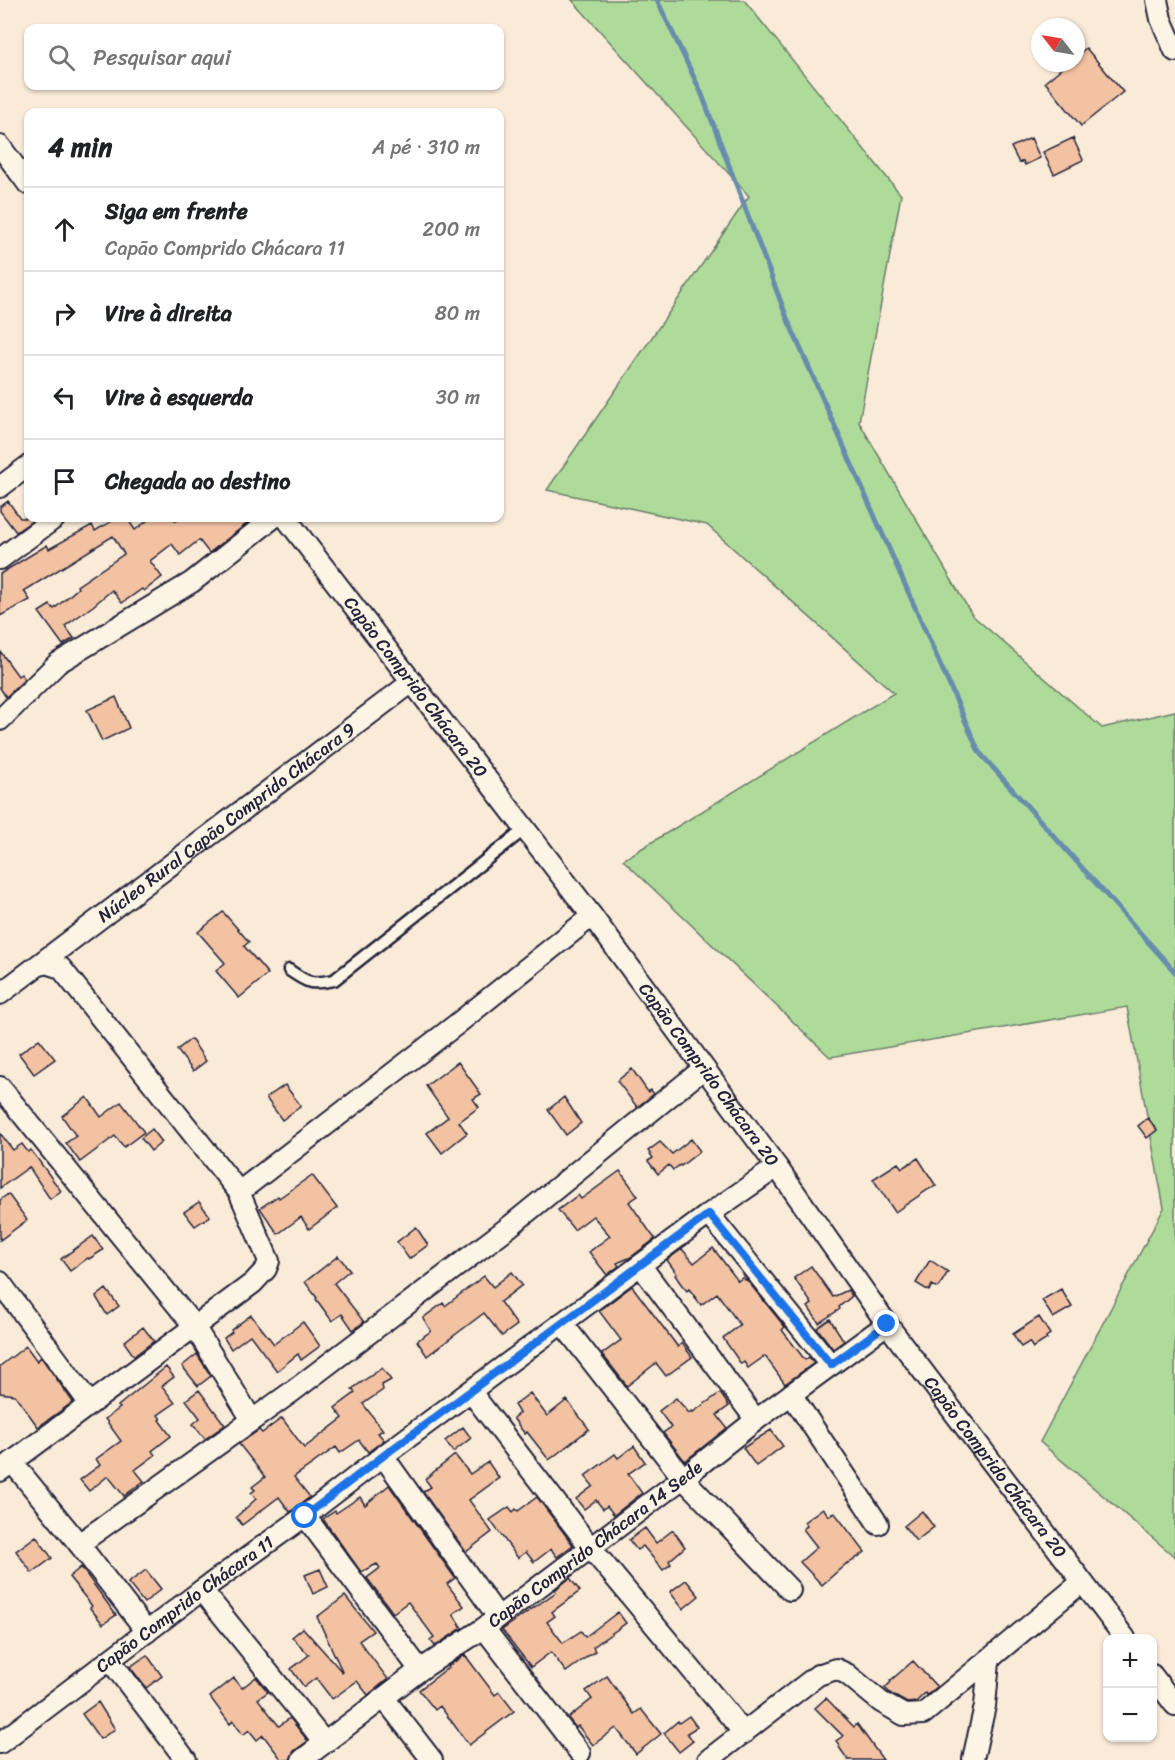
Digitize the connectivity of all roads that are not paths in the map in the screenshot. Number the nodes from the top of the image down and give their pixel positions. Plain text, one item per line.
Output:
1 (1156, 0) edge
2 (1175, 51) edge
3 (0, 146) edge
4 (24, 179) edge
5 (24, 469) edge
6 (0, 487) edge
7 (50, 522) edge
8 (268, 522) edge
9 (289, 522) edge
10 (0, 559) edge
11 (412, 682) junction
12 (0, 720) edge
13 (525, 829) junction
14 (592, 916) junction
15 (40, 965) junction
16 (289, 970) dead end
17 (0, 994) edge
18 (703, 1069) junction
19 (0, 1087) edge
20 (777, 1167) junction
21 (239, 1192) junction
22 (709, 1214) junction
23 (641, 1266) junction
24 (0, 1282) edge
25 (562, 1323) junction
26 (887, 1324) junction
27 (194, 1326) junction
28 (831, 1365) junction
29 (471, 1392) junction
30 (791, 1394) junction
31 (90, 1404) junction
32 (252, 1420) junction
33 (756, 1420) junction
34 (383, 1456) junction
35 (6, 1466) edge
36 (683, 1478) junction
37 (305, 1516) junction
38 (878, 1524) dead end
39 (79, 1544) junction
40 (590, 1547) junction
41 (1082, 1582) junction
42 (202, 1590) junction
43 (790, 1590) dead end
44 (491, 1622) junction
45 (147, 1632) junction
46 (1122, 1634) edge
47 (110, 1660) junction
48 (989, 1660) junction
49 (420, 1671) junction
50 (1157, 1682) edge
51 (384, 1698) junction
52 (1175, 1705) edge
53 (744, 1732) junction
54 (0, 1743) edge
55 (324, 1743) junction
56 (580, 1753) dead end
57 (186, 1760) edge
58 (302, 1760) edge
59 (432, 1760) edge
60 (708, 1760) edge
61 (974, 1760) edge

1 - 2 street
3 - 4 street
5 - 6 street
7 - 10 street
8 - 12 street
9 - 11 street, Capão Comprido Chácara 20
11 - 13 street, Capão Comprido Chácara 20
11 - 15 street, Núcleo Rural Capão Comprido Chácara 9
13 - 14 street, Capão Comprido Chácara 20
13 - 16 lane
14 - 18 street, Capão Comprido Chácara 20
14 - 21 street
15 - 17 street, Núcleo Rural Capão Comprido Chácara 9
15 - 21 street
18 - 20 street, Capão Comprido Chácara 20
18 - 32 street
19 - 27 street
20 - 22 street, Capão Comprido Chácara 11
20 - 26 street, Capão Comprido Chácara 20
21 - 27 street
22 - 23 street, Capão Comprido Chácara 11
22 - 28 street
23 - 25 street, Capão Comprido Chácara 11
23 - 33 street
24 - 31 street
25 - 29 street, Capão Comprido Chácara 11
25 - 36 street
26 - 28 street, Capão Comprido Chácara 14 Sede
26 - 41 street, Capão Comprido Chácara 20
27 - 31 street
27 - 32 street
28 - 30 street, Capão Comprido Chácara 14 Sede
29 - 34 street, Capão Comprido Chácara 11
29 - 40 street
30 - 33 street, Capão Comprido Chácara 14 Sede
30 - 38 street
31 - 35 street
32 - 39 street
33 - 36 street, Capão Comprido Chácara 14 Sede
34 - 37 street, Capão Comprido Chácara 11
34 - 44 street
35 - 39 street
36 - 40 street, Capão Comprido Chácara 14 Sede
36 - 43 street
37 - 42 street, Capão Comprido Chácara 11
37 - 49 street
39 - 45 street
40 - 44 street, Capão Comprido Chácara 14 Sede
40 - 53 street
41 - 46 street, Capão Comprido Chácara 20
41 - 48 street
42 - 45 street, Capão Comprido Chácara 11
42 - 55 street
44 - 49 street, Capão Comprido Chácara 14 Sede
44 - 56 street
45 - 47 street, Capão Comprido Chácara 11
47 - 54 street, Capão Comprido Chácara 11
47 - 57 street
48 - 53 street
48 - 61 street
49 - 51 street, Capão Comprido Chácara 14 Sede
50 - 52 street
51 - 55 street, Capão Comprido Chácara 14 Sede
51 - 59 street
53 - 60 street
55 - 58 street, Capão Comprido Chácara 14 Sede

